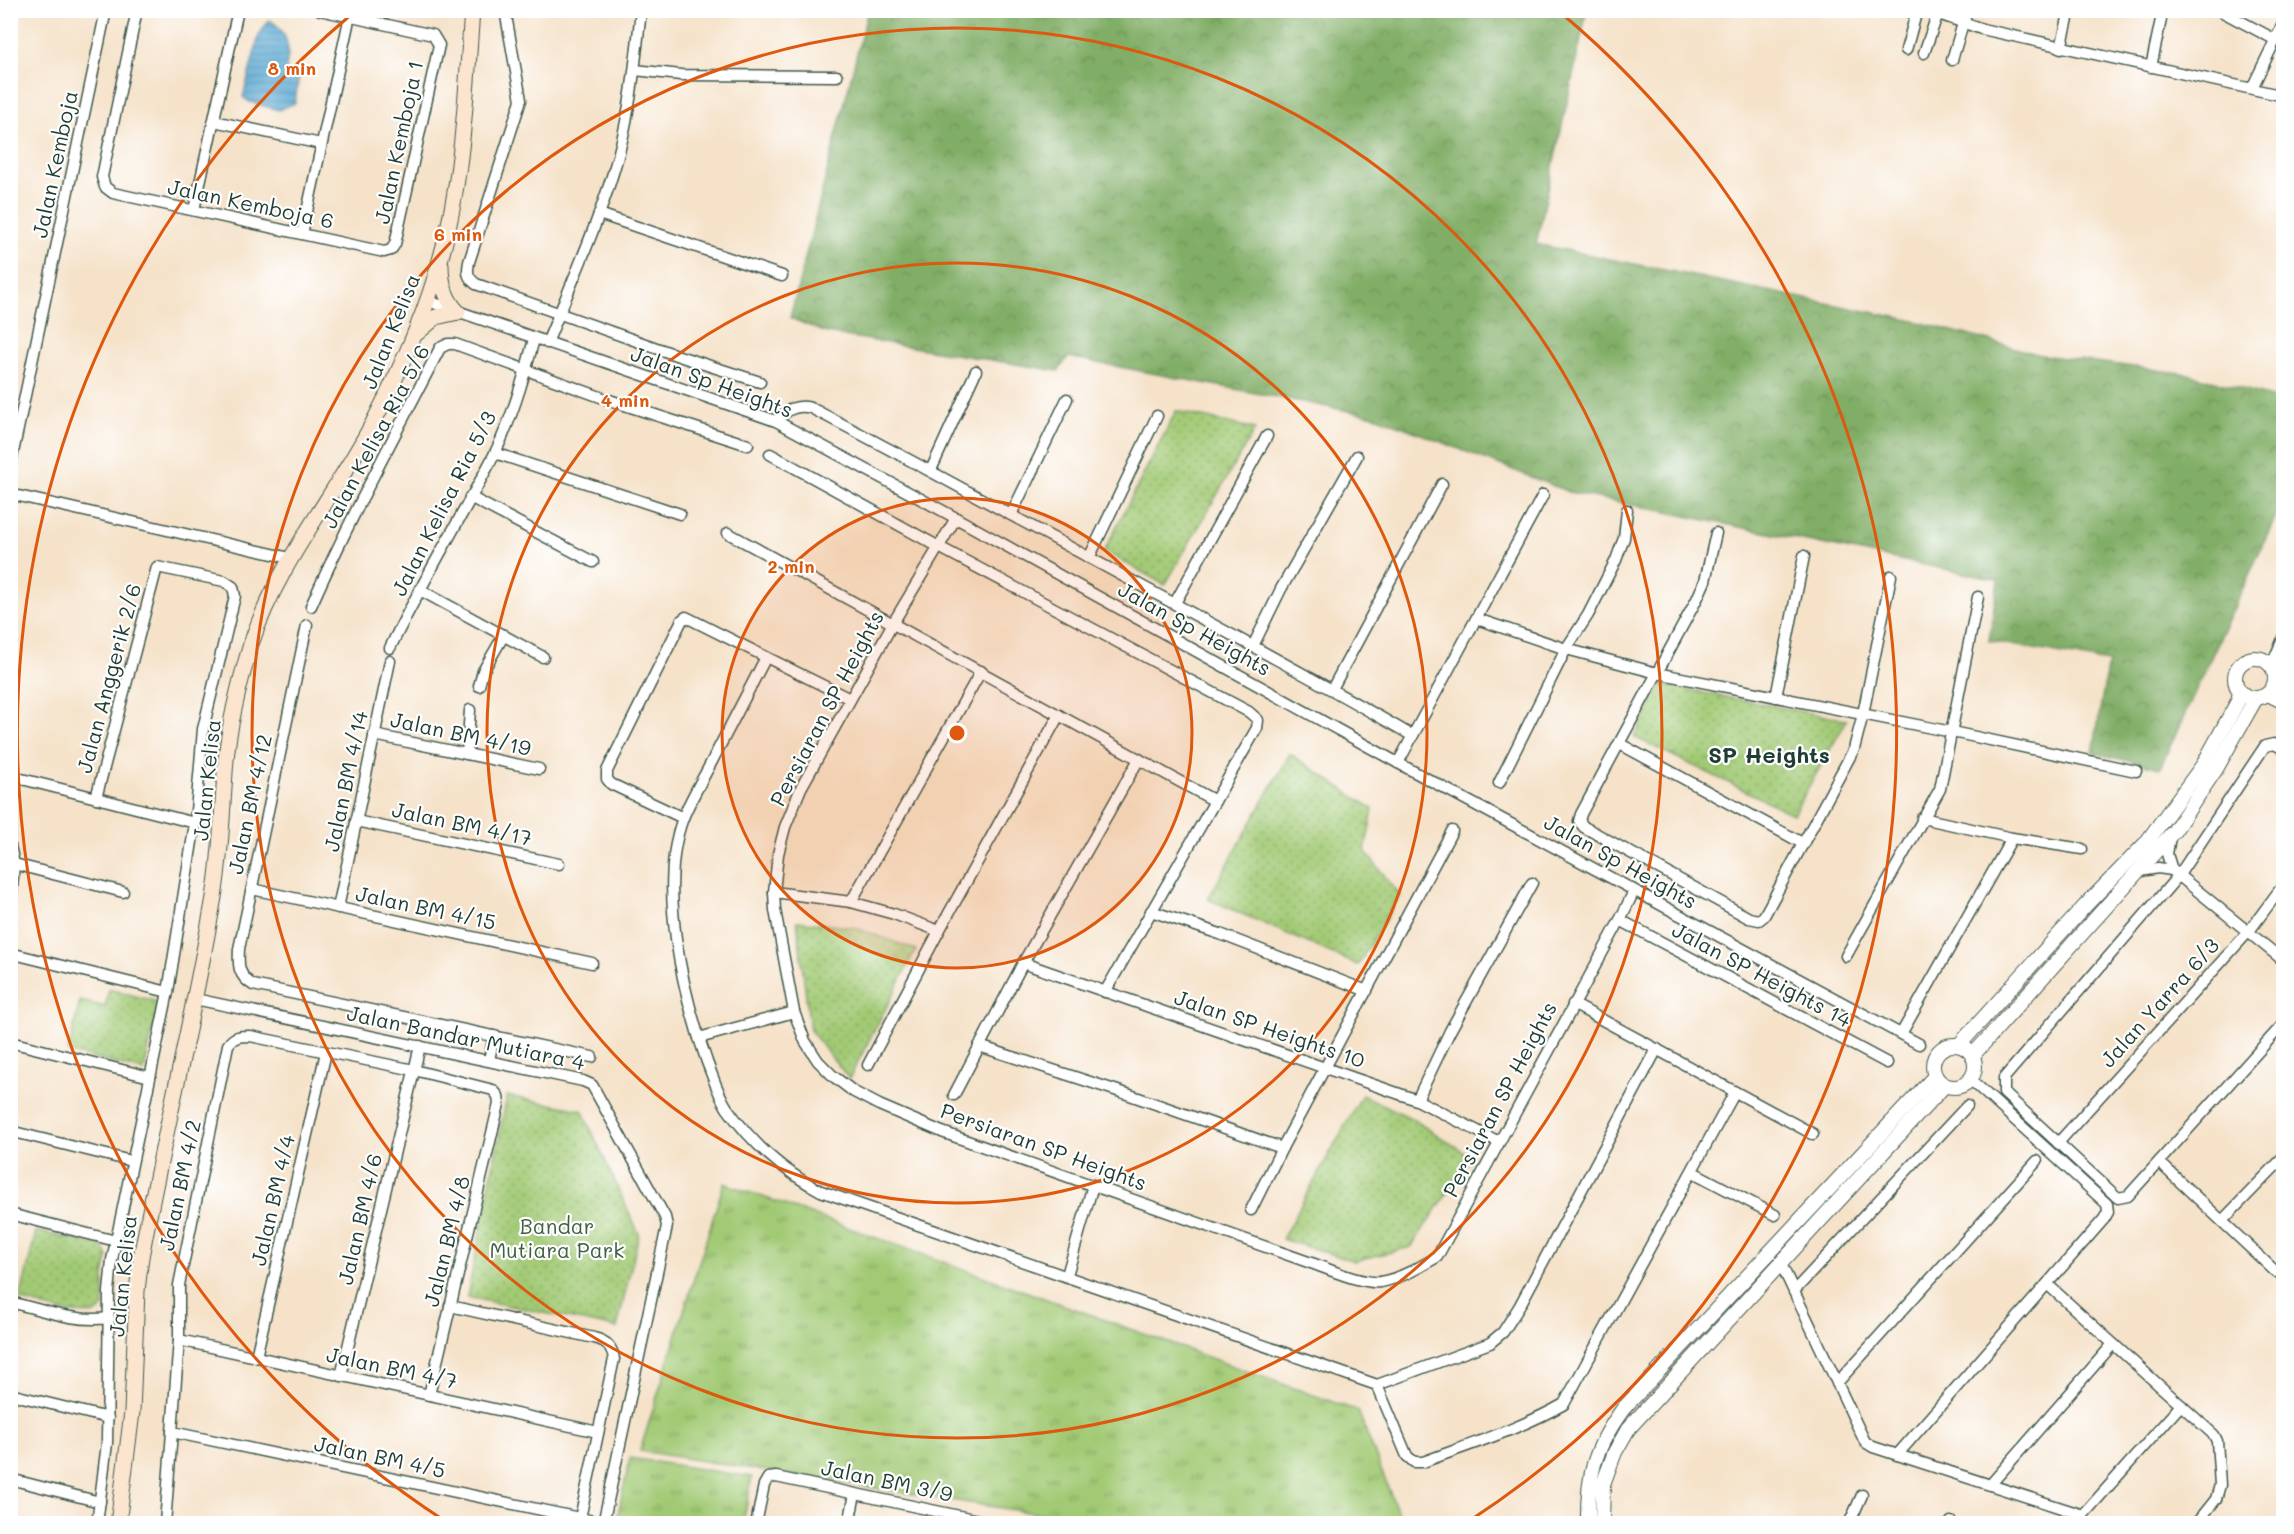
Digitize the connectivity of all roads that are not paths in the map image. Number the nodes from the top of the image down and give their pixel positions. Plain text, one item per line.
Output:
1 (106, 10) edge
2 (137, 10) edge
3 (238, 10) edge
4 (320, 10) edge
5 (472, 10) edge
6 (505, 10) edge
7 (641, 10) edge
8 (1917, 10) edge
9 (1967, 10) edge
10 (2070, 10) edge
11 (2163, 10) edge
12 (2219, 10) edge
13 (1934, 12) edge
14 (350, 14) edge
15 (2283, 22) edge
16 (1963, 24) junction
17 (2274, 39) junction
18 (2061, 48) junction
19 (1906, 50) dead end
20 (1924, 52) dead end
21 (1952, 60) dead end
22 (2151, 67) junction
23 (635, 70) junction
24 (837, 76) dead end
25 (2252, 88) junction
26 (2283, 96) edge
27 (214, 121) junction
28 (321, 144) junction
29 (194, 210) junction
30 (599, 214) junction
31 (302, 234) junction
32 (391, 250) joint
33 (441, 257) junction
34 (782, 276) dead end
35 (428, 301) junction
36 (458, 312) junction
37 (559, 313) junction
38 (414, 336) junction
39 (534, 339) junction
40 (547, 343) junction
41 (526, 370) junction
42 (976, 371) dead end
43 (760, 382) dead end
44 (1067, 399) dead end
45 (1157, 416) dead end
46 (776, 421) junction
47 (1267, 436) dead end
48 (748, 445) dead end
49 (495, 453) junction
50 (770, 454) dead end
51 (1357, 456) dead end
52 (10, 467) edge
53 (931, 470) junction
54 (1442, 484) dead end
55 (10, 494) edge
56 (1543, 495) dead end
57 (470, 497) junction
58 (1628, 510) dead end
59 (680, 514) dead end
60 (1011, 515) junction
61 (956, 518) junction
62 (728, 533) dead end
63 (1716, 533) dead end
64 (939, 547) junction
65 (1804, 556) dead end
66 (290, 558) junction
67 (1089, 558) junction
68 (593, 562) dead end
69 (1891, 576) dead end
70 (420, 590) junction
71 (1978, 597) dead end
72 (1175, 603) junction
73 (311, 606) dead end
74 (1477, 619) junction
75 (893, 623) junction
76 (307, 625) dead end
77 (504, 635) junction
78 (2283, 637) edge
79 (1253, 646) junction
80 (390, 648) dead end
81 (1566, 650) junction
82 (543, 657) dead end
83 (766, 657) junction
84 (390, 661) dead end
85 (981, 671) junction
86 (1657, 674) junction
87 (2277, 676) edge
88 (479, 686) dead end
89 (1332, 689) junction
90 (2240, 692) junction
91 (2262, 696) junction
92 (1776, 697) junction
93 (850, 699) junction
94 (2283, 702) edge
95 (470, 710) dead end
96 (1863, 714) junction
97 (1059, 715) junction
98 (1952, 732) junction
99 (374, 735) junction
100 (1412, 735) junction
101 (1620, 744) junction
102 (2283, 749) edge
103 (467, 754) junction
104 (1139, 759) junction
105 (1398, 763) junction
106 (539, 769) dead end
107 (2136, 771) dead end
108 (10, 776) edge
109 (1499, 783) dead end
110 (96, 798) junction
111 (1215, 801) junction
112 (683, 818) junction
113 (1922, 818) junction
114 (356, 821) junction
115 (195, 823) junction
116 (1452, 831) dead end
117 (2170, 837) junction
118 (2012, 838) junction
119 (1804, 844) junction
120 (10, 846) edge
121 (2082, 849) dead end
122 (14, 864) junction
123 (559, 864) dead end
124 (2140, 871) junction
125 (2175, 873) junction
126 (1532, 883) dead end
127 (2283, 884) edge
128 (252, 889) junction
129 (1634, 891) junction
130 (123, 892) dead end
131 (774, 892) junction
132 (850, 902) junction
133 (338, 908) junction
134 (1151, 911) junction
135 (10, 914) edge
136 (1620, 920) junction
137 (939, 932) junction
138 (2248, 932) junction
139 (10, 953) edge
140 (1845, 956) dead end
141 (2283, 961) edge
142 (592, 963) dead end
143 (1023, 963) junction
144 (1367, 991) junction
145 (168, 992) junction
146 (1105, 992) junction
147 (195, 999) junction
148 (1573, 1004) junction
149 (794, 1012) junction
150 (2283, 1023) edge
151 (1901, 1034) junction
152 (494, 1036) junction
153 (699, 1038) junction
154 (10, 1042) edge
155 (1919, 1044) dead end
156 (1959, 1045) junction
157 (420, 1046) junction
158 (980, 1046) junction
159 (1657, 1049) junction
160 (326, 1052) junction
161 (1973, 1055) junction
162 (592, 1057) dead end
163 (489, 1060) junction
164 (1887, 1063) dead end
165 (868, 1065) dead end
166 (1325, 1068) junction
167 (414, 1070) junction
168 (150, 1077) junction
169 (1971, 1080) junction
170 (1939, 1081) junction
171 (1735, 1092) junction
172 (954, 1095) dead end
173 (1417, 1100) junction
174 (1967, 1106) dead end
175 (10, 1131) edge
176 (1813, 1134) dead end
177 (1499, 1142) junction
178 (2058, 1143) junction
179 (1282, 1148) junction
180 (2283, 1157) edge
181 (131, 1161) junction
182 (2037, 1161) dead end
183 (2159, 1162) junction
184 (1693, 1172) junction
185 (1093, 1185) junction
186 (1251, 1210) dead end
187 (10, 1214) edge
188 (1775, 1215) dead end
189 (2222, 1221) junction
190 (116, 1241) junction
191 (1780, 1264) junction
192 (2283, 1273) edge
193 (1067, 1275) junction
194 (2047, 1284) junction
195 (1794, 1291) junction
196 (10, 1302) edge
197 (450, 1306) junction
198 (109, 1318) junction
199 (178, 1340) junction
200 (2113, 1344) junction
201 (256, 1357) junction
202 (341, 1376) junction
203 (1837, 1383) junction
204 (1377, 1385) junction
205 (10, 1394) edge
206 (429, 1395) junction
207 (2181, 1405) junction
208 (108, 1418) junction
209 (172, 1432) junction
210 (598, 1432) junction
211 (1897, 1455) junction
212 (10, 1479) edge
213 (1990, 1485) junction
214 (855, 1494) junction
215 (1862, 1495) dead end
216 (100, 1502) junction
217 (941, 1518) edge
218 (580, 1521) edge
219 (166, 1523) edge
220 (603, 1523) edge
221 (97, 1524) edge
222 (118, 1524) edge
223 (756, 1524) edge
224 (849, 1524) edge
225 (997, 1524) edge
226 (1588, 1524) edge
227 (1602, 1524) edge
228 (1848, 1524) edge
229 (2196, 1524) edge

1 - 52 street, Jalan Kemboja
2 - 29 street, Jalan Kemboja 6
3 - 27 street
4 - 14 street
5 - 33 main road, Jalan Kelisa
6 - 37 street
7 - 23 street
8 - 19 street
9 - 16 street
10 - 18 street
11 - 22 street
12 - 17 street
13 - 16 street
13 - 20 street
14 - 28 street
14 - 32 street, Jalan Kemboja 1
15 - 17 street
16 - 18 street
16 - 21 street
17 - 25 street
18 - 22 street
22 - 25 street
23 - 24 street
23 - 30 street
25 - 26 street
27 - 28 street
27 - 29 street
28 - 31 street
29 - 31 street, Jalan Kemboja 6
30 - 34 street
30 - 37 street
31 - 32 street, Jalan Kemboja 6
33 - 35 main road, Jalan Kelisa
33 - 36 main road
35 - 36 street, Jalan Sp Heights
35 - 38 main road, Jalan Kelisa
36 - 38 main road
36 - 39 street, Jalan Sp Heights
37 - 40 street
37 - 43 street
38 - 66 main road, Jalan Kelisa
39 - 40 street, Jalan Sp Heights
39 - 41 street, Jalan Kelisa Ria 5/3
40 - 46 street, Jalan Sp Heights
41 - 48 street, Jalan Kelisa Ria 5/6
41 - 49 street, Jalan Kelisa Ria 5/3
41 - 73 street, Jalan Kelisa Ria 5/6
42 - 53 street
44 - 60 street
45 - 67 street
46 - 53 street
46 - 61 street, Jalan Sp Heights
47 - 72 street
49 - 57 street, Jalan Kelisa Ria 5/3
49 - 59 street
50 - 64 street
51 - 79 street
53 - 60 street
54 - 89 street
55 - 66 street
56 - 74 street
57 - 68 street
57 - 70 street, Jalan Kelisa Ria 5/3
58 - 81 street
60 - 67 street
61 - 64 street, Persiaran SP Heights
61 - 105 street, Jalan Sp Heights
62 - 75 street
63 - 86 street
64 - 75 street, Persiaran SP Heights
64 - 111 street
65 - 92 street
66 - 147 main road, Jalan Kelisa
67 - 72 street
69 - 96 street
70 - 77 street
70 - 80 street, Jalan Kelisa Ria 5/3
71 - 98 street
72 - 79 street
74 - 81 street
74 - 100 street
75 - 85 street
75 - 93 street, Persiaran SP Heights
76 - 128 street, Jalan BM 4/12
77 - 82 street
77 - 88 street
78 - 87 street
79 - 89 street
81 - 86 street
81 - 109 street
83 - 93 street
83 - 112 street
83 - 112 street
84 - 99 street, Jalan BM 4/14
85 - 97 street
85 - 132 street
86 - 92 street
86 - 101 street
87 - 90 street
87 - 91 street
89 - 100 street
90 - 91 street
90 - 156 street
91 - 94 street
91 - 117 street
92 - 96 street
93 - 131 street, Persiaran SP Heights
95 - 103 street
96 - 98 street
96 - 119 street
97 - 104 street
97 - 137 street
98 - 107 street
98 - 113 street
99 - 103 street, Jalan BM 4/19
99 - 114 street, Jalan BM 4/14
100 - 105 street
101 - 119 street
101 - 119 street
102 - 125 street
103 - 106 street, Jalan BM 4/19
104 - 111 street
104 - 143 street
105 - 129 street, Jalan Sp Heights
108 - 110 street
110 - 115 street
110 - 115 street, Jalan Anggerik 2/6
111 - 134 street
112 - 153 street
113 - 118 street
113 - 140 street
114 - 123 street, Jalan BM 4/17
114 - 133 street, Jalan BM 4/14
115 - 145 street
116 - 144 street
117 - 124 street
117 - 125 street
118 - 121 street
118 - 151 street
120 - 122 street
122 - 130 street
122 - 135 street
124 - 125 street
124 - 161 street
125 - 138 street
125 - 178 street
126 - 173 street
127 - 138 street, Jalan Yarra 6/3
128 - 133 street, Jalan BM 4/15
128 - 152 street, Jalan BM 4/12
129 - 136 street, Persiaran SP Heights
129 - 151 street, Jalan Sp Heights
131 - 132 street
131 - 149 street, Persiaran SP Heights
132 - 137 street
133 - 142 street, Jalan BM 4/15
134 - 144 street
134 - 146 street
136 - 148 street, Persiaran SP Heights
136 - 164 street, Jalan SP Heights 14
137 - 165 street
138 - 141 street
138 - 178 street, Jalan Yarra 6/3
139 - 145 street
143 - 146 street, Jalan SP Heights 10
143 - 158 street
144 - 166 street
145 - 168 street
146 - 166 street, Jalan SP Heights 10
147 - 157 street, Jalan Bandar Mutiara 4
147 - 222 main road, Jalan Kelisa
148 - 159 street
148 - 177 street, Persiaran SP Heights
149 - 153 street
149 - 185 street, Persiaran SP Heights
150 - 183 street
151 - 155 street, Jalan Sp Heights
152 - 162 street
152 - 163 street
153 - 193 street
154 - 168 street
156 - 161 street
156 - 170 street
157 - 163 street, Jalan Bandar Mutiara 4
157 - 167 street, Jalan BM 4/6
158 - 172 street
158 - 179 street
159 - 171 street
159 - 204 street
160 - 167 street
160 - 199 street, Jalan BM 4/2
160 - 201 street, Jalan BM 4/4
161 - 169 street
163 - 220 street, Jalan Bandar Mutiara 4
166 - 173 street, Jalan SP Heights 10
166 - 179 street
167 - 197 street, Jalan BM 4/8
167 - 202 street, Jalan BM 4/6
168 - 181 street
169 - 170 street
169 - 194 street
170 - 191 street
170 - 226 street
171 - 176 street
171 - 184 street
173 - 177 street, Jalan SP Heights 10
174 - 195 street
175 - 181 street
177 - 185 street, Persiaran SP Heights
178 - 183 street
179 - 186 street
180 - 189 street
181 - 190 street
182 - 203 street
183 - 189 street
184 - 188 street
184 - 204 street
185 - 193 street
187 - 190 street
189 - 192 street
190 - 198 street
191 - 195 street
191 - 227 street
193 - 204 street
194 - 200 street
194 - 211 street
195 - 203 street
196 - 198 street
197 - 206 street, Jalan BM 4/8
197 - 210 street
198 - 208 street
199 - 201 street, Jalan BM 4/7
199 - 209 street, Jalan BM 4/2
200 - 207 street
200 - 213 street
201 - 202 street, Jalan BM 4/7
202 - 206 street, Jalan BM 4/7
203 - 211 street
205 - 208 street
206 - 210 street, Jalan BM 4/7
207 - 213 street
207 - 229 street
208 - 216 street
209 - 218 street, Jalan BM 4/5
209 - 219 street, Jalan BM 4/2
210 - 218 street
211 - 213 street
212 - 216 street
214 - 217 street, Jalan BM 3/9
214 - 223 street, Jalan BM 3/9
214 - 224 street
215 - 228 street
216 - 221 street
217 - 225 street, Jalan BM 3/9
218 - 220 street, Jalan BM 4/5

